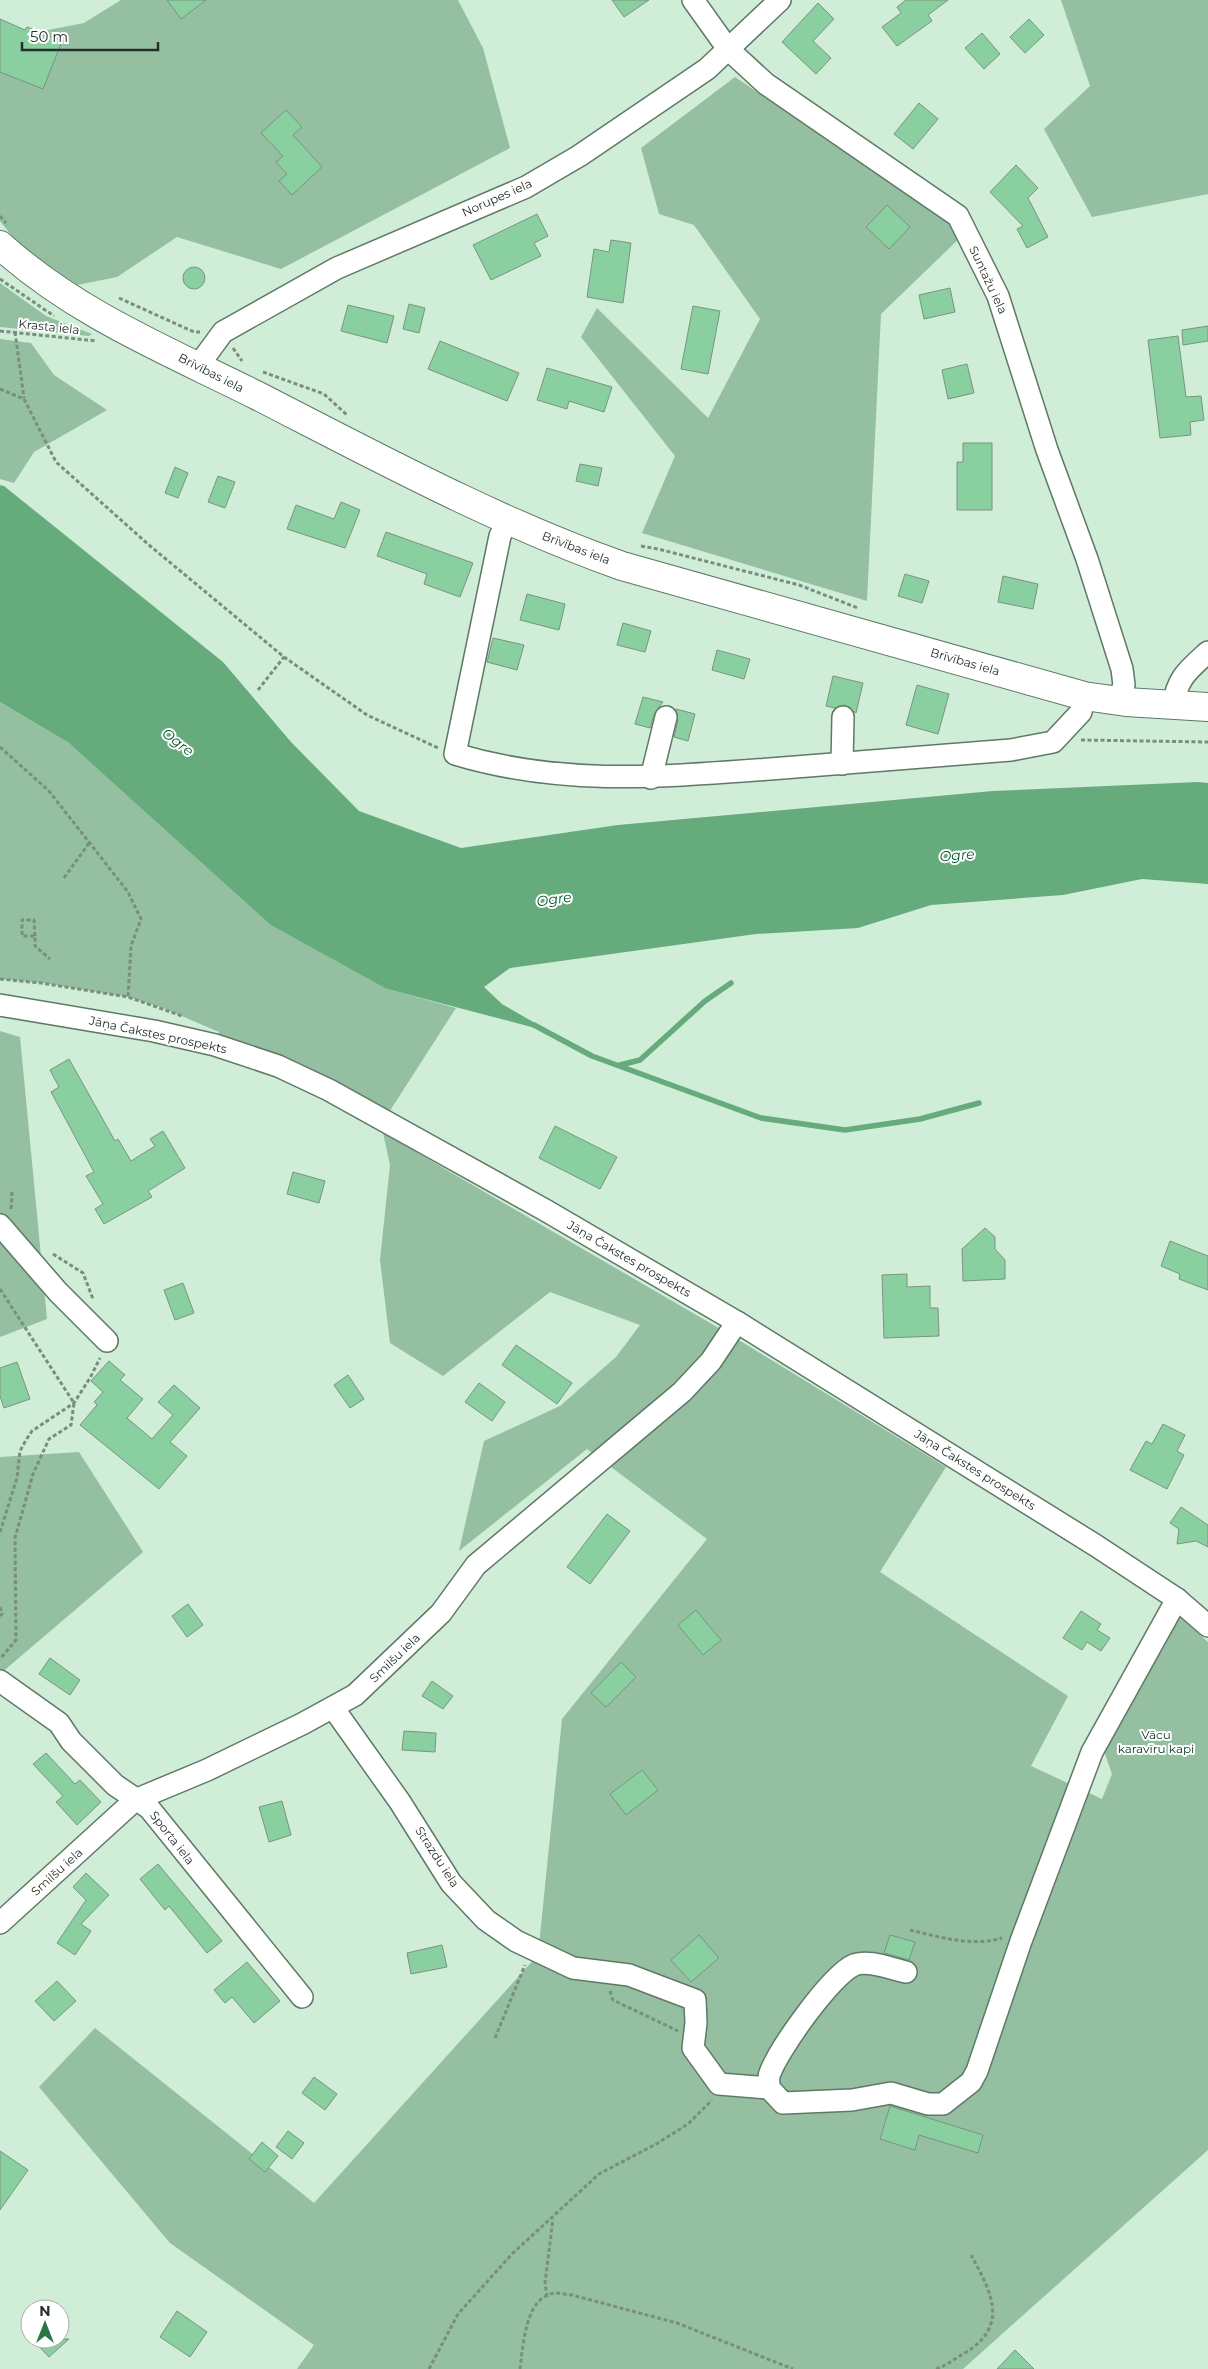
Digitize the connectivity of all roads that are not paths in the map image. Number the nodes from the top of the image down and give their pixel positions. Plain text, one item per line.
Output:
1 (693, 0) edge
2 (780, 0) edge
3 (728, 49) junction
4 (0, 244) edge
5 (198, 366) junction
6 (508, 520) junction
7 (1208, 652) edge
8 (1084, 696) junction
9 (1118, 701) junction
10 (1173, 706) junction
11 (1208, 707) edge
12 (666, 717) dead end
13 (843, 717) dead end
14 (842, 764) junction
15 (651, 778) junction
16 (0, 1005) edge
17 (2, 1228) edge
18 (736, 1322) junction
19 (107, 1341) road end
20 (1176, 1600) junction
21 (1208, 1626) edge
22 (0, 1680) edge
23 (334, 1708) junction
24 (135, 1800) junction
25 (0, 1923) edge
26 (906, 1972) dead end
27 (302, 1997) dead end
28 (769, 2088) junction

1 - 3 street, Suntažu iela
2 - 3 street, Norupes iela
3 - 5 street, Norupes iela
3 - 9 street, Suntažu iela
4 - 5 main road, Brīvības iela
5 - 6 main road, Brīvības iela
6 - 8 main road, Brīvības iela
6 - 15 street
7 - 10 street
8 - 9 main road, Brīvības iela
8 - 14 street
9 - 10 main road, Brīvības iela
10 - 11 main road, Brīvības iela
12 - 15 street
13 - 14 street
14 - 15 street
16 - 18 street, Jāņa Čakstes prospekts
17 - 19 street
18 - 20 street, Jāņa Čakstes prospekts
18 - 23 street, Smilšu iela
20 - 21 street, Jāņa Čakstes prospekts
20 - 28 street
22 - 24 street, Sporta iela
23 - 24 street, Smilšu iela
23 - 28 street, Strazdu iela
24 - 25 street, Smilšu iela
24 - 27 street, Sporta iela
26 - 28 street

